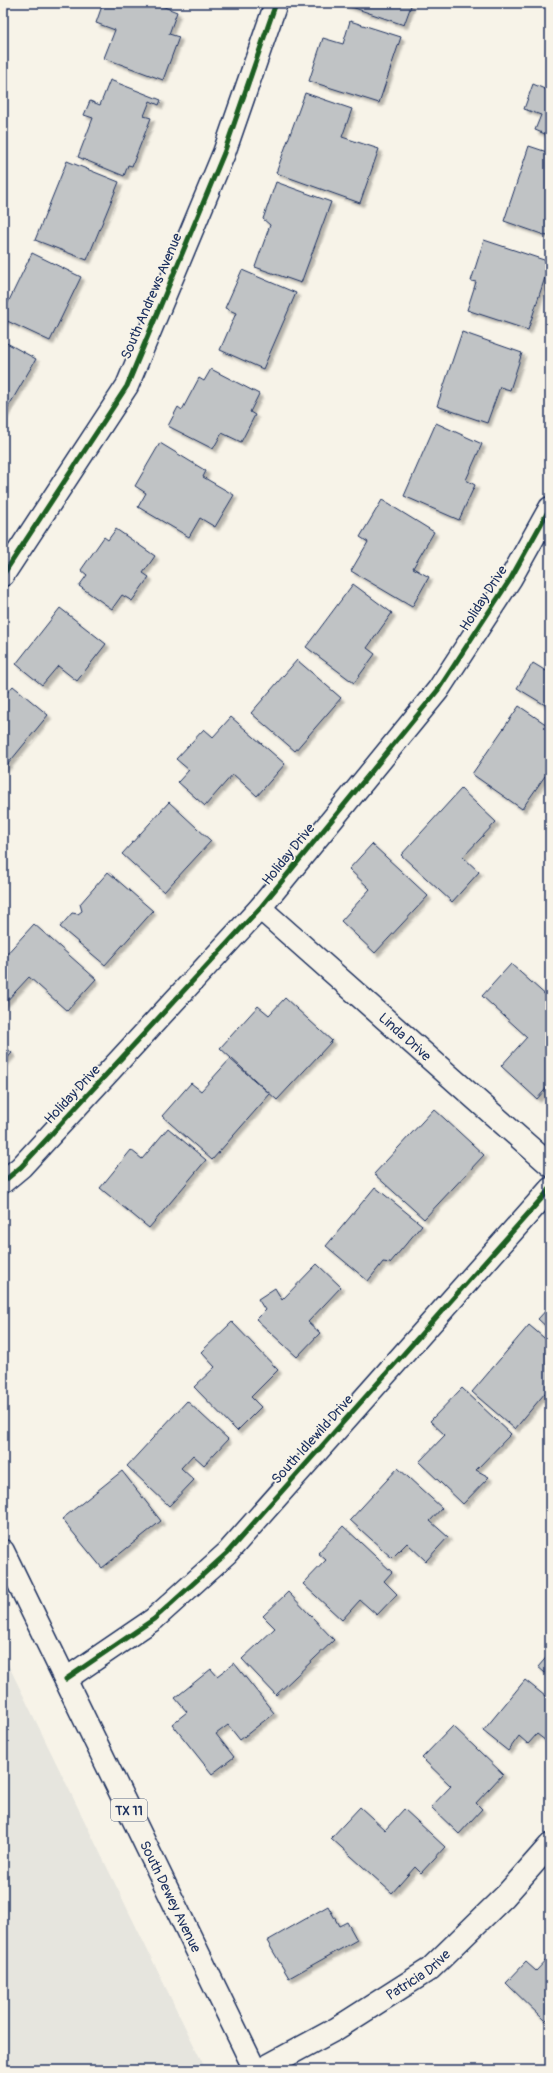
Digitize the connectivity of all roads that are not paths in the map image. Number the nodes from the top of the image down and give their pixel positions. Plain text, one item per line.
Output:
1 (276, 3) edge
2 (550, 508) edge
3 (3, 576) edge
4 (260, 908) junction
5 (550, 1165) edge
6 (3, 1182) edge
7 (550, 1189) edge
8 (3, 1551) edge
9 (66, 1679) junction
10 (550, 1845) edge
11 (255, 2070) edge
12 (260, 2070) edge

1 - 3 street, South Andrews Avenue
2 - 4 street, Holiday Drive
4 - 5 street, Linda Drive
4 - 6 street, Holiday Drive
7 - 9 street, South Idlewild Drive
8 - 9 street, South Dewey Avenue / TX 11
9 - 11 street, South Dewey Avenue / TX 11
10 - 12 street, Patricia Drive

